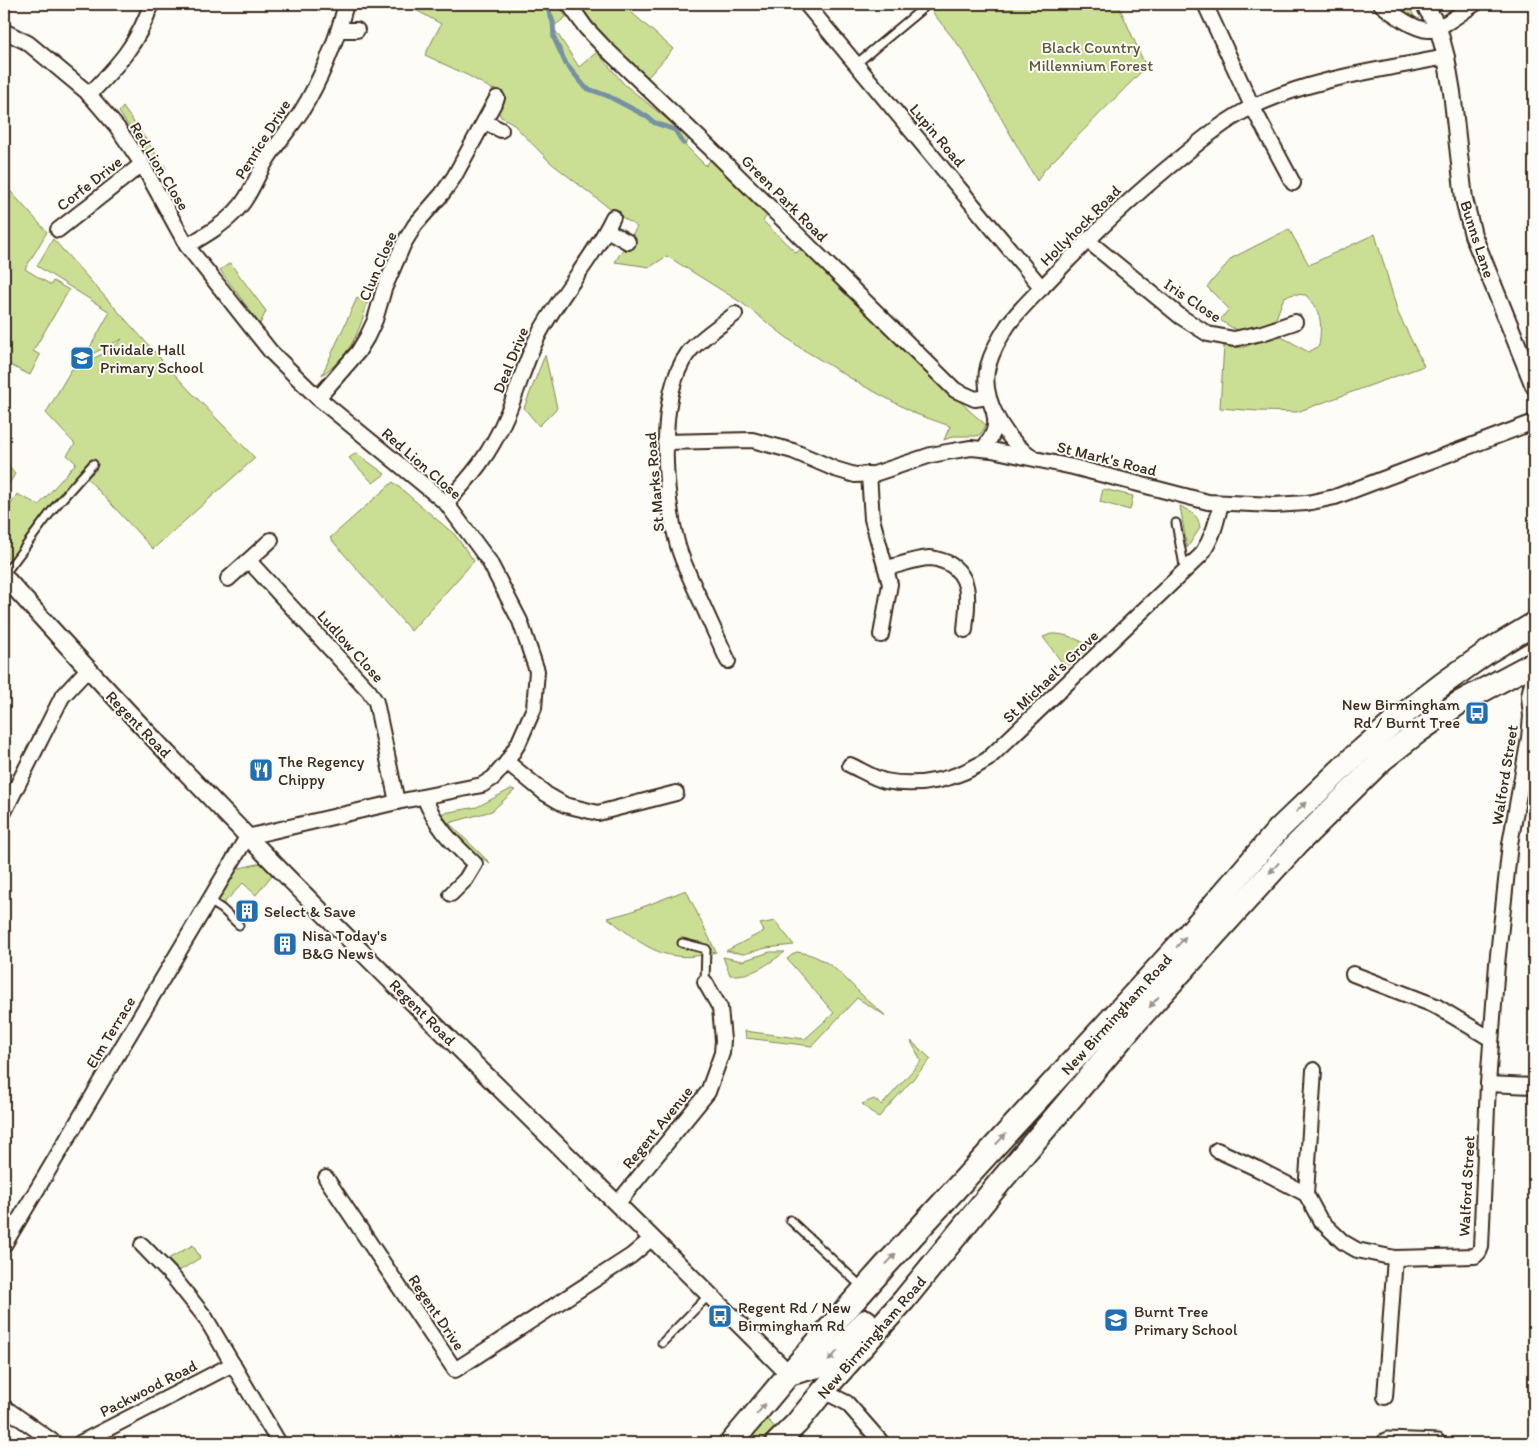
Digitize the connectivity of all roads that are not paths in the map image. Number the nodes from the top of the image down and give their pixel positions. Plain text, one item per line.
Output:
1 (151, 4) edge
2 (346, 4) edge
3 (569, 4) edge
4 (806, 4) edge
5 (928, 4) edge
6 (1205, 4) edge
7 (1381, 4) edge
8 (1424, 4) edge
9 (1475, 4) edge
10 (1438, 27) junction
11 (340, 30) junction
12 (357, 30) dead end
13 (4, 31) edge
14 (1446, 57) junction
15 (856, 64) junction
16 (89, 95) junction
17 (497, 98) dead end
18 (1252, 106) junction
19 (485, 122) junction
20 (501, 130) dead end
21 (142, 164) junction
22 (1294, 183) dead end
23 (58, 230) dead end
24 (1087, 240) junction
25 (628, 242) dead end
26 (187, 246) junction
27 (1042, 288) junction
28 (735, 314) dead end
29 (1295, 322) dead end
30 (1534, 386) edge
31 (318, 398) junction
32 (990, 401) junction
33 (1534, 422) edge
34 (666, 442) junction
35 (983, 449) junction
36 (1034, 458) junction
37 (93, 464) dead end
38 (870, 474) junction
39 (446, 503) junction
40 (1221, 503) junction
41 (1176, 523) dead end
42 (271, 540) dead end
43 (249, 561) junction
44 (887, 568) junction
45 (1185, 571) junction
46 (4, 575) edge
47 (228, 579) dead end
48 (1534, 624) edge
49 (965, 630) dead end
50 (881, 634) dead end
51 (728, 661) dead end
52 (1534, 663) edge
53 (87, 670) junction
54 (1534, 673) edge
55 (1495, 685) junction
56 (1529, 696) junction
57 (507, 762) junction
58 (850, 765) dead end
59 (676, 793) dead end
60 (424, 797) junction
61 (397, 802) junction
62 (4, 812) edge
63 (1279, 828) junction
64 (247, 836) junction
65 (1297, 844) junction
66 (451, 894) dead end
67 (208, 900) junction
68 (239, 925) dead end
69 (682, 942) dead end
70 (1353, 974) dead end
71 (705, 982) joint
72 (1491, 1039) junction
73 (1314, 1070) dead end
74 (1488, 1084) junction
75 (1534, 1086) edge
76 (1217, 1150) dead end
77 (326, 1178) dead end
78 (1000, 1182) junction
79 (1306, 1194) junction
80 (617, 1204) junction
81 (790, 1220) dead end
82 (651, 1239) junction
83 (4, 1245) edge
84 (142, 1245) dead end
85 (1395, 1258) junction
86 (865, 1289) junction
87 (709, 1295) junction
88 (662, 1343) dead end
89 (233, 1364) junction
90 (789, 1374) junction
91 (823, 1390) junction
92 (1386, 1397) dead end
93 (4, 1407) edge
94 (55, 1443) edge
95 (80, 1443) edge
96 (279, 1443) edge
97 (731, 1443) edge
98 (777, 1443) edge
99 (882, 1443) edge
100 (1380, 1443) edge
101 (1443, 1443) edge

1 - 16 street
2 - 11 street, Penrice Drive
3 - 32 street, Green Park Road
4 - 15 street, Lupin Road
5 - 15 lane
6 - 18 street
7 - 10 street
8 - 10 street, Bunns Lane
9 - 10 street
10 - 14 street, Bunns Lane
11 - 12 street
11 - 26 street, Penrice Drive
13 - 16 street, Red Lion Close
14 - 18 street, Hollyhock Road
14 - 30 street, Bunns Lane
15 - 27 street, Lupin Road
16 - 21 street, Red Lion Close
17 - 19 street, Clun Close
18 - 22 street
18 - 24 street, Hollyhock Road
19 - 20 street
19 - 31 street, Clun Close
21 - 23 street, Corfe Drive
21 - 26 street, Red Lion Close
24 - 27 street, Hollyhock Road
24 - 29 street, Iris Close
25 - 39 street, Deal Drive
26 - 31 street, Red Lion Close
27 - 32 street, Hollyhock Road
28 - 34 street, St Marks Road
31 - 39 street, Red Lion Close
32 - 35 street, Hollyhock Road
32 - 36 street, Hollyhock Road
33 - 40 street, St Mark's Road
34 - 38 street, St Mark's Road
34 - 51 street, St Marks Road
35 - 36 street, St Mark's Road
35 - 38 street, St Mark's Road
36 - 40 street, St Mark's Road
37 - 46 lane
38 - 44 street
39 - 57 street, Red Lion Close
40 - 45 street, St Michael's Grove
41 - 45 lane
42 - 43 street
43 - 47 street
43 - 61 street, Ludlow Close
44 - 49 street
44 - 50 street
45 - 58 street, St Michael's Grove
46 - 53 street, Regent Road
63 -> 48 highway, New Birmingham Road
52 - 55 highway, New Birmingham Road
53 - 62 street
53 - 64 street, Regent Road
54 - 56 street, Walford Street
55 - 56 street
55 - 65 highway, New Birmingham Road
56 - 72 street, Walford Street
57 - 59 street
57 - 60 street, Red Lion Close
60 - 61 street, Red Lion Close
60 - 66 street
61 - 64 street, Red Lion Close
63 - 65 highway
86 -> 63 highway, New Birmingham Road
64 - 67 street, Elm Terrace
64 - 80 street, Regent Road
65 -> 78 highway, New Birmingham Road
67 - 68 lane
67 - 83 street, Elm Terrace
69 - 71 lane
70 - 72 street
71 - 80 street, Regent Avenue
72 - 74 street, Walford Street
73 - 79 street
74 - 75 street
74 - 85 street, Walford Street
76 - 79 street
77 - 82 street, Regent Drive
78 -> 90 highway
78 - 91 highway, New Birmingham Road
79 - 85 street, Walford Street
80 - 82 street, Regent Road
81 - 86 lane
82 - 87 street, Regent Road
84 - 89 street
85 - 92 street
86 - 90 highway, New Birmingham Road
87 - 88 lane
87 - 90 street, Regent Road
89 - 95 street, Packwood Road
89 - 96 street
90 - 91 highway
97 -> 90 highway, New Birmingham Road
91 - 98 highway, New Birmingham Road
91 - 99 street
93 - 94 street
100 - 101 lane

